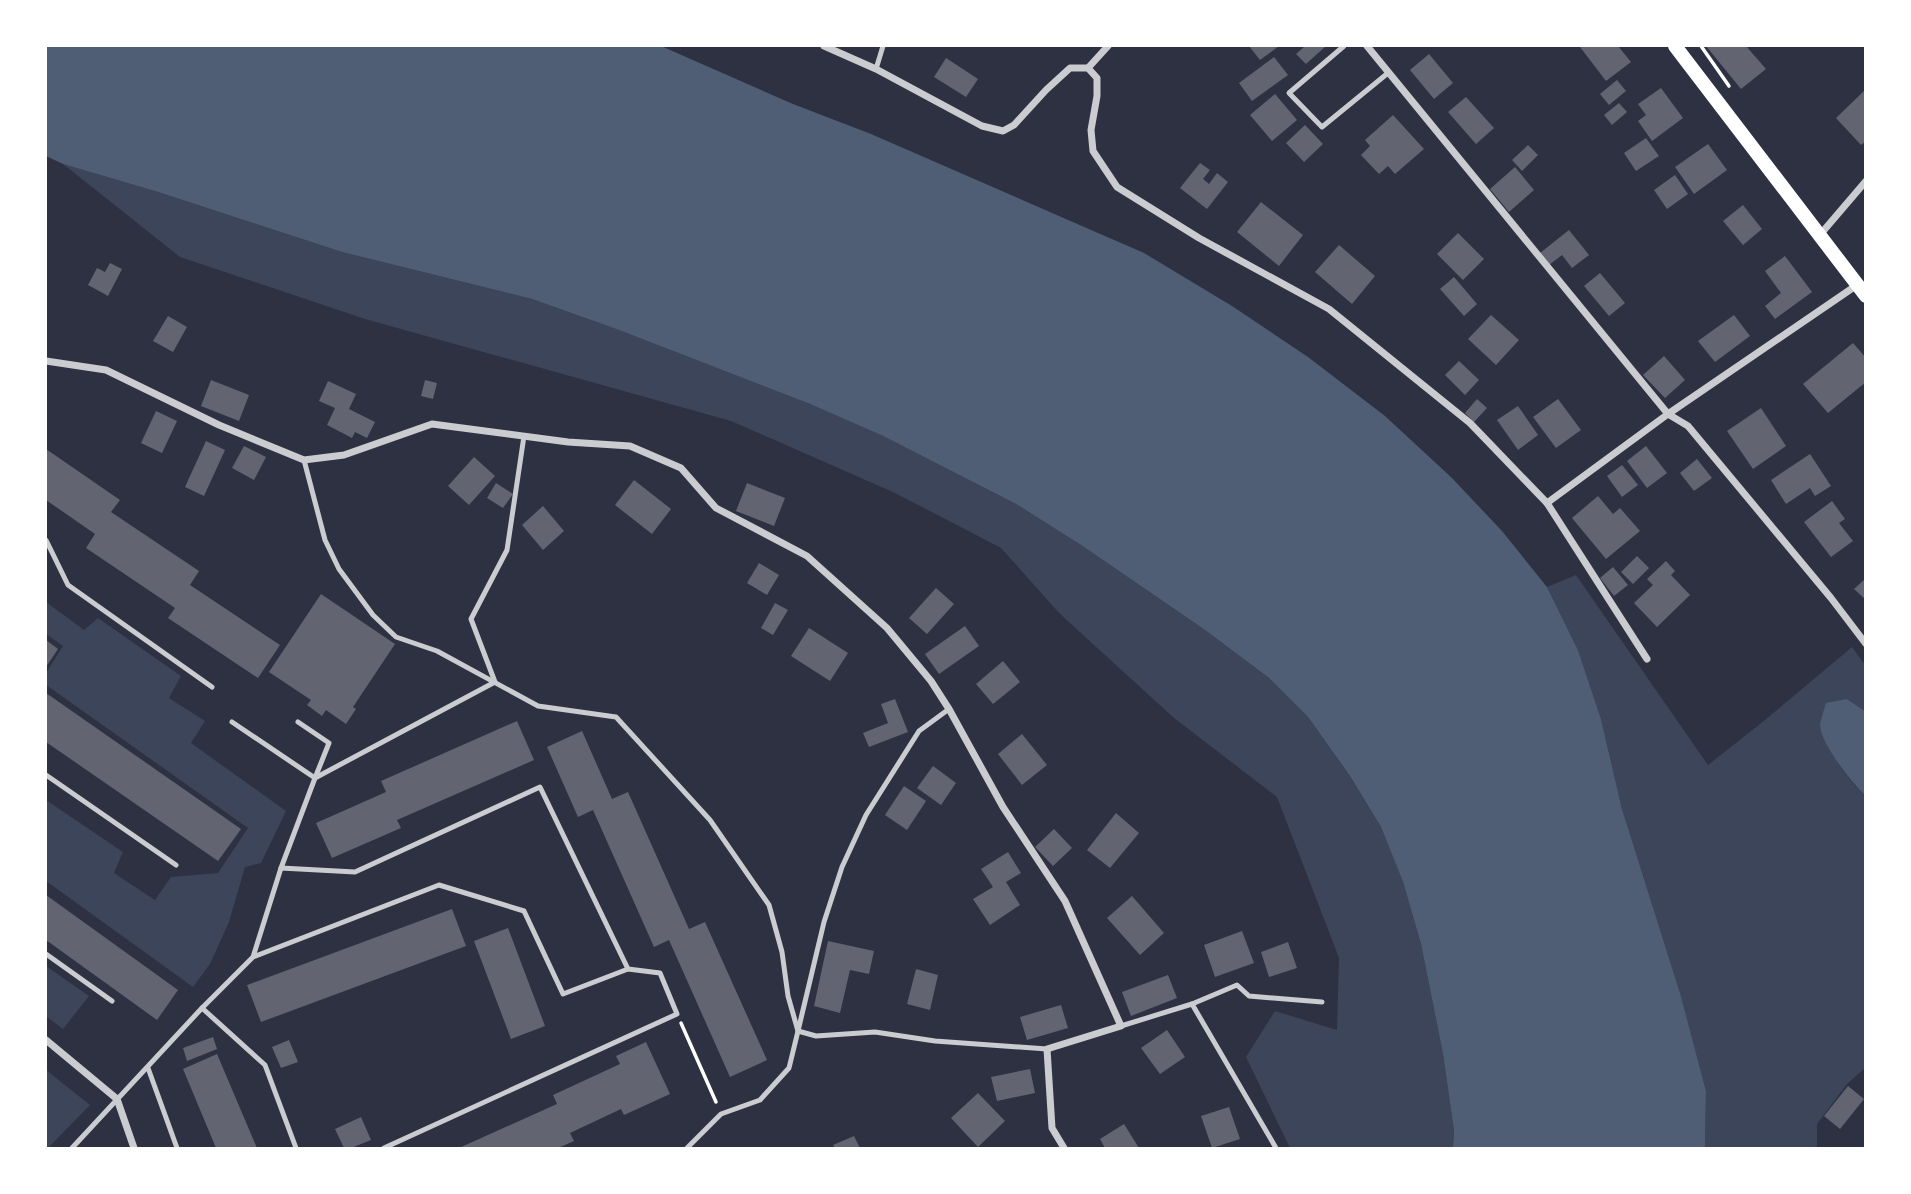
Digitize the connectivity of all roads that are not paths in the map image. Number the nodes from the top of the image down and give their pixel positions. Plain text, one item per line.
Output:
1 (824, 46) edge
2 (883, 46) edge
3 (1108, 46) edge
4 (1344, 46) edge
5 (1367, 46) edge
6 (1675, 46) edge
7 (1088, 68) junction
8 (876, 69) junction
9 (1388, 73) junction
10 (1866, 181) edge
11 (1819, 236) junction
12 (1861, 290) edge
13 (46, 361) edge
14 (1668, 414) junction
15 (524, 436) junction
16 (304, 460) junction
17 (1547, 503) junction
18 (46, 540) edge
19 (1866, 644) edge
20 (1647, 659) dead end
21 (495, 682) junction
22 (212, 687) dead end
23 (949, 709) junction
24 (232, 722) dead end
25 (298, 722) dead end
26 (46, 775) edge
27 (315, 778) junction
28 (176, 865) dead end
29 (281, 867) junction
30 (46, 954) edge
31 (253, 957) junction
32 (628, 969) junction
33 (112, 1001) dead end
34 (1322, 1002) dead end
35 (1192, 1004) junction
36 (202, 1009) junction
37 (1121, 1026) junction
38 (798, 1031) junction
39 (46, 1040) edge
40 (1048, 1049) junction
41 (148, 1068) junction
42 (117, 1099) junction
43 (72, 1149) edge
44 (134, 1149) edge
45 (177, 1149) edge
46 (296, 1149) edge
47 (384, 1149) edge
48 (687, 1149) edge
49 (1064, 1149) edge
50 (1276, 1149) edge

1 - 8 street
2 - 8 lane
3 - 7 street
4 - 9 lane
5 - 9 street
6 - 11 main road
7 - 8 street
7 - 17 street
9 - 14 street
10 - 11 street
11 - 12 main road
12 - 14 street
13 - 16 street
14 - 17 street
14 - 19 street
15 - 16 street
15 - 21 lane
15 - 23 street
16 - 21 lane
17 - 20 street
18 - 22 lane
21 - 27 lane
21 - 38 lane
23 - 37 street
23 - 38 lane
24 - 27 lane
25 - 27 lane
26 - 28 lane
27 - 29 lane
29 - 31 lane
29 - 32 lane
30 - 33 lane
31 - 32 lane
31 - 36 lane
32 - 47 lane
34 - 35 lane
35 - 37 lane
35 - 50 lane
36 - 41 lane
36 - 46 lane
37 - 40 street
38 - 40 lane
38 - 48 lane
39 - 42 street
40 - 49 street
41 - 42 lane
41 - 45 lane
42 - 43 lane
42 - 44 street

